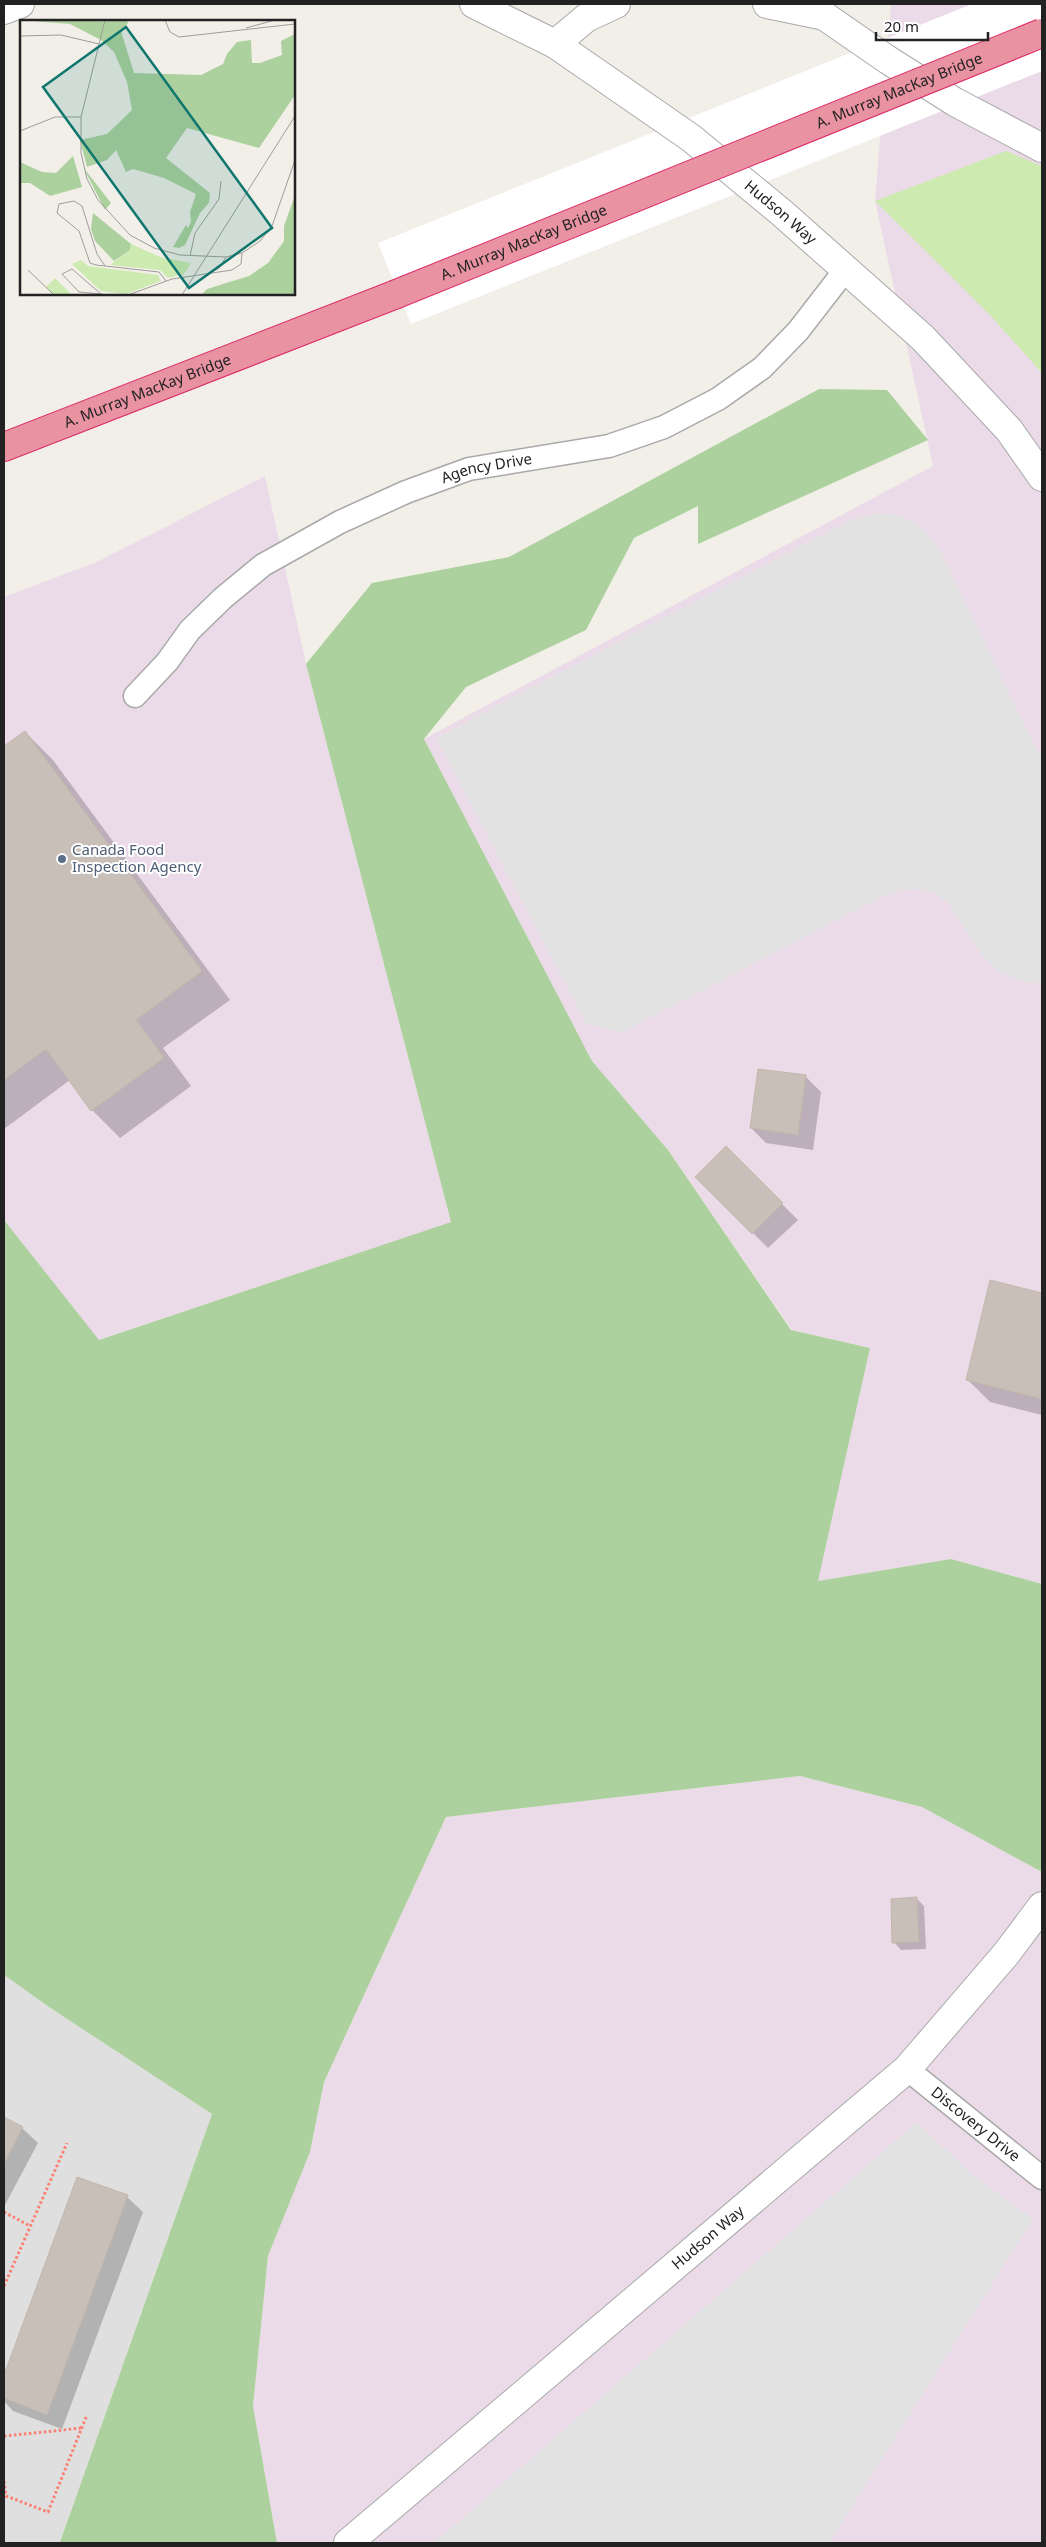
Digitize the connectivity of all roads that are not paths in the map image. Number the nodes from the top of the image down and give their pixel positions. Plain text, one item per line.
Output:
1 (20, 4) edge
2 (474, 4) edge
3 (616, 4) edge
4 (768, 4) edge
5 (4, 10) edge
6 (816, 10) edge
7 (1042, 33) edge
8 (555, 44) junction
9 (1042, 148) edge
10 (846, 269) junction
11 (4, 447) edge
12 (1042, 477) edge
13 (135, 696) dead end
14 (1042, 1906) edge
15 (907, 2069) junction
16 (1042, 2178) edge
17 (348, 2543) edge

1 - 5 street
2 - 8 street, Hudson Way
3 - 8 street
4 - 6 street
6 - 9 street
7 - 11 highway, A. Murray MacKay Bridge, bridge
8 - 10 street, Hudson Way
10 - 12 street, Hudson Way
10 - 13 lane, Agency Drive
14 - 15 street, Hudson Way
15 - 16 lane, Discovery Drive
15 - 17 street, Hudson Way

